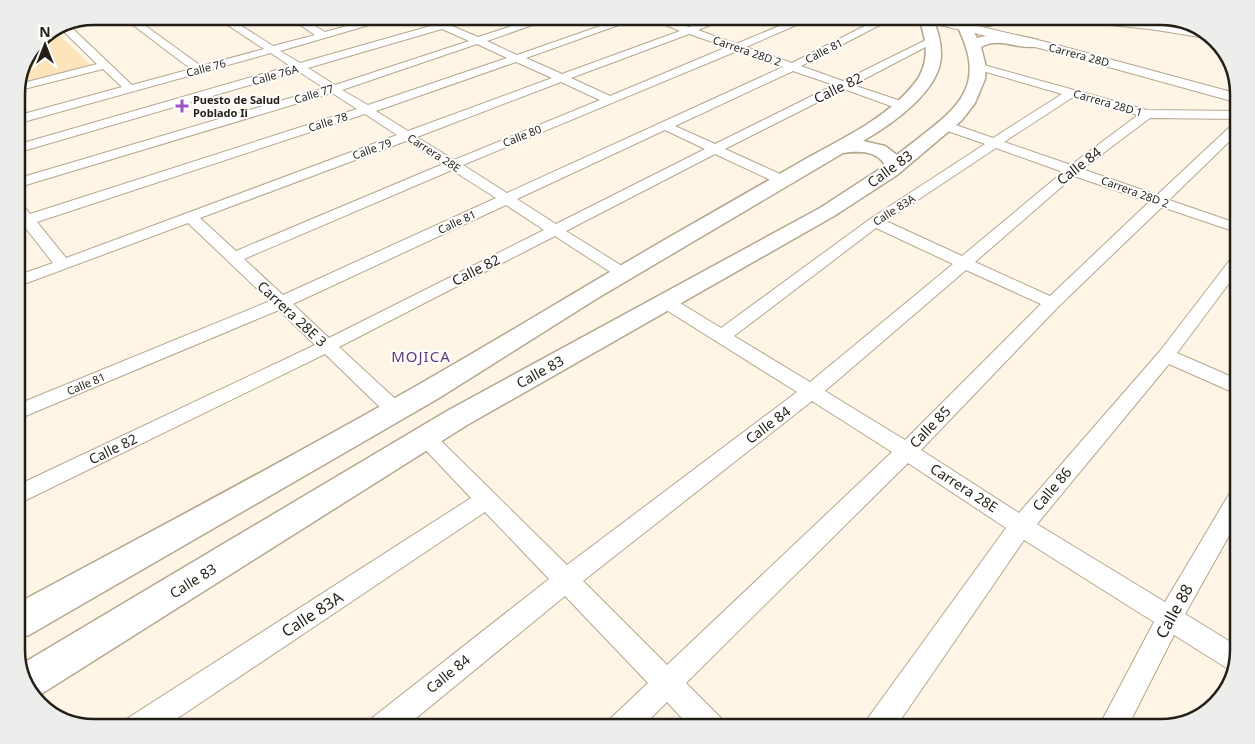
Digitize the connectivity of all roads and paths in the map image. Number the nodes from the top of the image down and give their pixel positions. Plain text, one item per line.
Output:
1 (138, 25) edge
2 (233, 25) edge
3 (306, 25) edge
4 (358, 25) edge
5 (446, 25) edge
6 (526, 25) edge
7 (613, 25) edge
8 (673, 25) edge
9 (705, 25) edge
10 (791, 25) edge
11 (874, 25) edge
12 (927, 25) edge
13 (944, 25) edge
14 (984, 25) edge
15 (1011, 25) edge
16 (1140, 25) edge
17 (443, 26) junction
18 (69, 30) edge
19 (689, 31) junction
20 (1193, 33) edge
21 (967, 34) edge
22 (324, 36) junction
23 (934, 40) junction
24 (476, 42) junction
25 (1032, 43) junction
26 (737, 48) junction
27 (272, 50) junction
28 (516, 58) junction
29 (105, 65) junction
30 (792, 67) junction
31 (300, 68) junction
32 (200, 70) junction
33 (561, 79) junction
34 (26, 86) edge
35 (845, 86) junction
36 (1230, 87) edge
37 (130, 89) junction
38 (333, 89) junction
39 (1072, 92) junction
40 (1230, 97) edge
41 (610, 100) junction
42 (903, 106) junction
43 (366, 110) junction
44 (1147, 114) junction
45 (1230, 115) edge
46 (25, 118) edge
47 (880, 121) junction
48 (666, 126) junction
49 (937, 133) junction
50 (1230, 134) edge
51 (407, 136) junction
52 (996, 144) junction
53 (25, 146) edge
54 (839, 148) junction
55 (715, 149) junction
56 (452, 165) junction
57 (1073, 170) junction
58 (890, 171) junction
59 (25, 181) edge
60 (784, 181) junction
61 (507, 200) junction
62 (1159, 201) junction
63 (190, 217) junction
64 (25, 221) edge
65 (875, 222) junction
66 (25, 225) edge
67 (1230, 226) edge
68 (555, 230) junction
69 (233, 258) junction
70 (963, 262) junction
71 (62, 264) junction
72 (1230, 271) edge
73 (624, 274) junction
74 (25, 278) edge
75 (666, 302) junction
76 (1052, 303) junction
77 (281, 304) junction
78 (722, 336) junction
79 (327, 346) junction
80 (1166, 355) junction
81 (1230, 384) edge
82 (811, 392) junction
83 (25, 410) edge
84 (395, 410) junction
85 (426, 437) junction
86 (907, 451) junction
87 (25, 492) edge
88 (487, 500) junction
89 (1230, 513) edge
90 (1021, 526) junction
91 (566, 580) junction
92 (25, 618) edge
93 (1170, 618) junction
94 (1229, 656) edge
95 (32, 679) edge
96 (668, 684) junction
97 (152, 719) edge
98 (393, 719) edge
99 (631, 719) edge
100 (702, 719) edge
101 (884, 719) edge
102 (1117, 719) edge

1 - 32 street
2 - 27 street, Carrera 28E
3 - 22 street
4 - 22 street, Calle 76
5 - 17 street, Calle 76A
6 - 24 street, Calle 77
7 - 28 street, Calle 78
8 - 19 street, Carrera 28D 2
9 - 19 street, Calle 79
10 - 26 street, Calle 80
11 - 30 street, Calle 81
12 - 23 main road
13 - 21 street, Carrera 28D
14 - 21 street, Carrera 28D
15 - 36 street, Carrera 28D
16 - 20 street
17 - 24 street
17 - 31 street, Calle 76A
18 - 29 street
19 - 26 street, Carrera 28D 2
19 - 33 street, Calle 79
21 - 25 street, Carrera 28D
21 - 25 main road
21 - 39 street, Carrera 28D 1
21 - 49 main road, Calle 83
22 - 27 street, Calle 76
23 - 35 street, Calle 82
23 - 42 main road
24 - 28 street
24 - 38 street, Calle 77
25 - 40 street, Carrera 28D
26 - 30 street, Carrera 28D 2
26 - 41 street, Calle 80
27 - 31 street, Carrera 28E
27 - 32 street, Calle 76
28 - 33 street
28 - 43 street, Calle 78
29 - 34 street
29 - 37 street
30 - 35 street, Carrera 28D 2
30 - 48 street, Calle 81
31 - 38 street, Carrera 28E
31 - 53 street, Calle 76A
32 - 37 street, Calle 76
33 - 41 street
33 - 51 street, Calle 79
35 - 42 street, Carrera 28D 2
35 - 55 street, Calle 82
37 - 46 street, Calle 76
38 - 43 street, Carrera 28E
38 - 59 street, Calle 77
39 - 44 street, Carrera 28D 1
39 - 52 street, Calle 83A
41 - 56 street, Calle 80
42 - 47 main road
43 - 51 street, Carrera 28E
43 - 64 street, Calle 78
44 - 45 street, Carrera 28D 1
44 - 57 street, Calle 84
47 - 49 main road
47 - 54 main road
48 - 55 street
48 - 61 street, Calle 81
49 - 52 street, Carrera 28D 2
49 - 58 main road, Calle 83
50 - 62 street, Calle 85
51 - 56 street, Carrera 28E
51 - 63 street, Calle 79
52 - 57 street, Carrera 28D 2
52 - 65 street, Calle 83A
54 - 58 main road
54 - 60 main road
55 - 60 street
55 - 68 street, Calle 82
56 - 61 street, Carrera 28E
56 - 69 street, Calle 80
57 - 62 street, Carrera 28D 2
57 - 70 street, Calle 84
58 - 75 main road, Calle 83
60 - 73 main road
61 - 68 street, Carrera 28E
61 - 77 street, Calle 81
62 - 67 street, Carrera 28D 2
62 - 76 street, Calle 85
63 - 69 street, Carrera 28E 3
63 - 71 street, Calle 79
65 - 70 street
65 - 78 street, Calle 83A
66 - 71 street
68 - 73 street, Carrera 28E
68 - 79 street, Calle 82
69 - 77 street, Carrera 28E 3
70 - 76 street
70 - 82 street, Calle 84
71 - 74 street, Calle 79
72 - 80 street, Calle 86
73 - 84 main road
75 - 78 street, Carrera 28E
75 - 85 main road, Calle 83
76 - 86 street, Calle 85
77 - 79 street, Carrera 28E 3
77 - 83 street, Calle 81
78 - 82 street, Carrera 28E
79 - 84 street, Carrera 28E 3
79 - 87 street, Calle 82
80 - 81 street
80 - 90 street, Calle 86
82 - 86 street, Carrera 28E
82 - 91 street, Calle 84
84 - 92 main road
85 - 88 street
85 - 95 main road, Calle 83
86 - 90 street, Carrera 28E
86 - 96 street, Calle 85
88 - 91 street
88 - 97 street, Calle 83A
89 - 93 street, Calle 88
90 - 93 street, Carrera 28E
90 - 101 street, Calle 86
91 - 96 street
91 - 98 street, Calle 84
93 - 94 street, Carrera 28E
93 - 102 street, Calle 88
96 - 99 street, Calle 85
96 - 100 street

